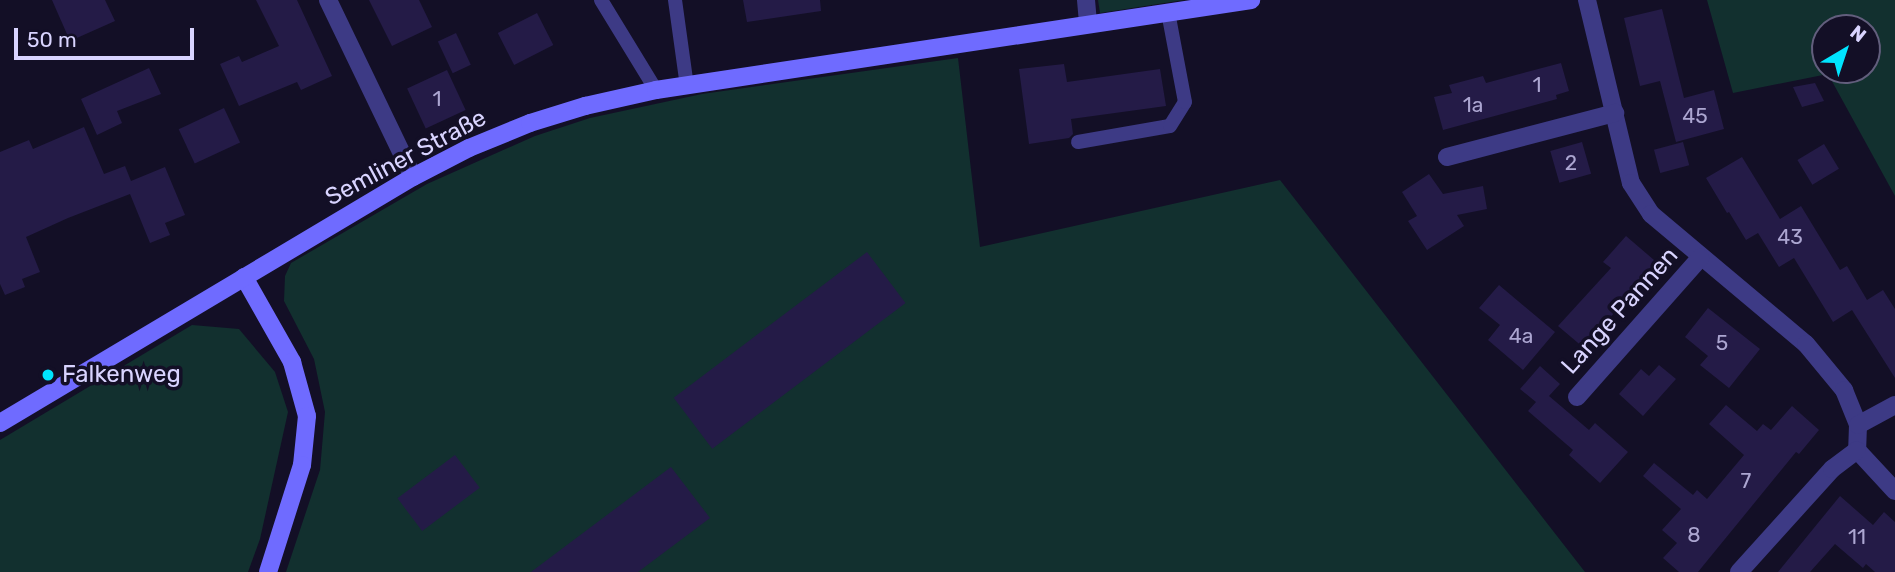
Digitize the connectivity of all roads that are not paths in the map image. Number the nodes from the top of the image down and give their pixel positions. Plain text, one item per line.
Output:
1 (328, 0) edge
2 (601, 0) edge
3 (675, 0) edge
4 (1086, 0) edge
5 (1251, 0) edge
6 (1587, 0) edge
7 (1168, 12) junction
8 (1088, 24) junction
9 (688, 86) junction
10 (656, 90) junction
11 (1615, 113) junction
12 (1078, 142) dead end
13 (1447, 157) dead end
14 (413, 177) junction
15 (1700, 258) junction
16 (244, 277) junction
17 (1577, 397) dead end
18 (1895, 405) edge
19 (0, 423) edge
20 (1858, 425) junction
21 (1857, 450) junction
22 (1895, 491) edge
23 (268, 572) edge
24 (1739, 572) edge

1 - 14 street
2 - 10 lane
3 - 9 lane
4 - 8 street
5 - 7 street, Semliner Straße
6 - 11 street, Lange Pannen
7 - 8 street, Semliner Straße
7 - 12 lane
8 - 9 street, Semliner Straße
9 - 10 street, Semliner Straße
10 - 14 street, Semliner Straße
11 - 13 street
11 - 15 street, Lange Pannen
14 - 16 street, Semliner Straße
15 - 17 street, Lange Pannen
15 - 20 street, Lange Pannen
16 - 19 street, Semliner Straße
16 - 23 street
18 - 20 street
20 - 21 street, Lange Pannen
21 - 22 street
21 - 24 street

